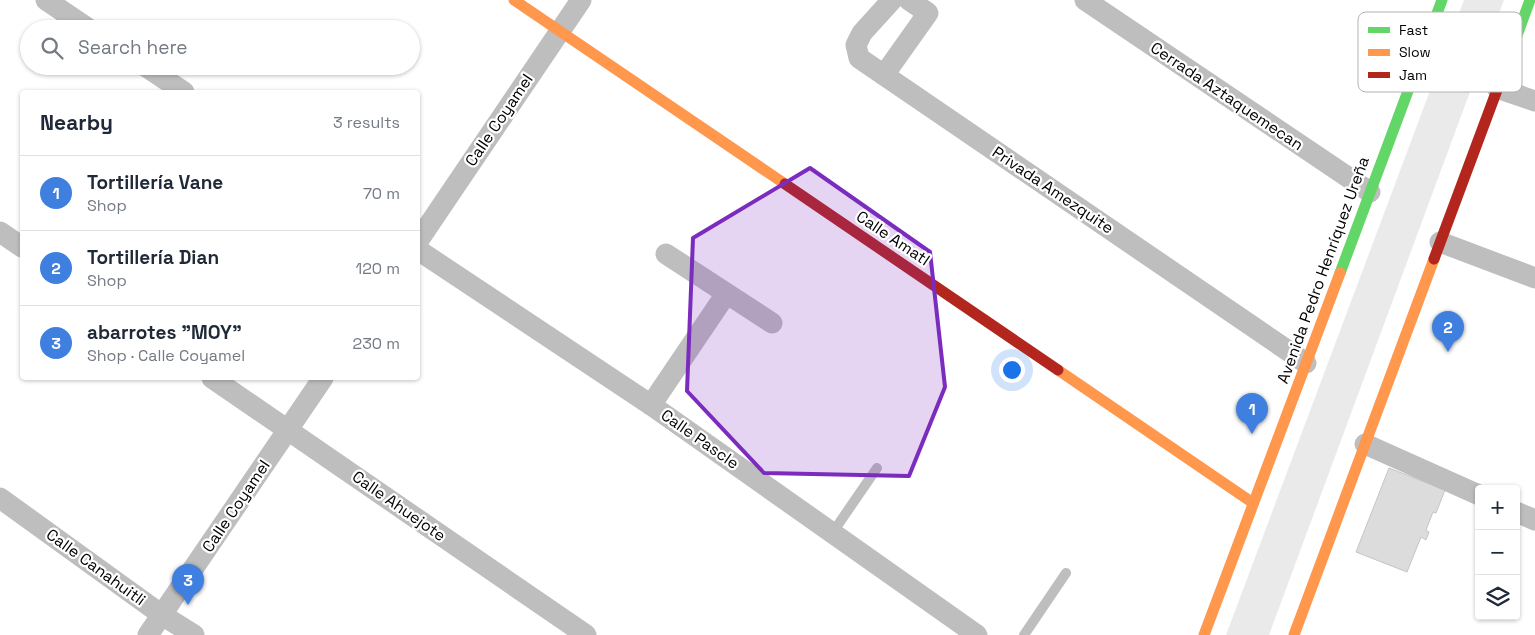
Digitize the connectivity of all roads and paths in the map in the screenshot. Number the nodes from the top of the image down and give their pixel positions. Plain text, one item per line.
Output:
1 (46, 0) edge
2 (514, 0) edge
3 (581, 0) edge
4 (892, 0) edge
5 (909, 0) edge
6 (1085, 0) edge
7 (1441, 0) edge
8 (1530, 0) edge
9 (1437, 12) edge
10 (76, 20) edge
11 (1522, 21) edge
12 (558, 31) junction
13 (158, 75) edge
14 (884, 75) junction
15 (181, 90) edge
16 (1407, 92) edge
17 (1496, 92) edge
18 (1509, 92) edge
19 (1535, 101) edge
20 (1370, 192) junction
21 (0, 232) edge
22 (420, 239) edge
23 (1440, 242) junction
24 (20, 246) edge
25 (420, 251) edge
26 (666, 254) dead end
27 (1535, 278) edge
28 (726, 294) junction
29 (772, 323) dead end
30 (1306, 363) junction
31 (215, 380) edge
32 (323, 380) edge
33 (651, 404) junction
34 (288, 429) junction
35 (1365, 444) junction
36 (878, 468) dead end
37 (1475, 493) edge
38 (0, 498) edge
39 (1253, 503) junction
40 (1520, 514) edge
41 (1535, 520) edge
42 (833, 532) junction
43 (1066, 573) dead end
44 (162, 615) junction
45 (148, 635) edge
46 (194, 635) edge
47 (586, 635) edge
48 (978, 635) edge
49 (1024, 635) edge
50 (1204, 635) edge
51 (1294, 635) edge

1 - 10 street
2 - 12 main road, Calle Amatl
3 - 12 street, Calle Coyamel
4 - 14 street, Privada Amezquite
5 - 14 street
6 - 20 street, Cerrada Aztaquemecan
7 - 9 main road, Avenida Pedro Henríquez Ureña
8 - 11 main road
12 - 22 street, Calle Coyamel
12 - 39 main road, Calle Amatl
13 - 15 street
14 - 30 street, Privada Amezquite
16 - 20 main road, Avenida Pedro Henríquez Ureña
17 - 23 main road
18 - 19 street
20 - 30 main road, Avenida Pedro Henríquez Ureña
21 - 24 street
23 - 27 street
23 - 35 main road
25 - 33 street, Calle Pascle
26 - 28 street
28 - 29 street
28 - 33 street
30 - 39 main road, Avenida Pedro Henríquez Ureña
31 - 34 street, Calle Ahuejote
32 - 34 street, Calle Coyamel
33 - 42 street, Calle Pascle
34 - 44 street, Calle Coyamel
34 - 47 street, Calle Ahuejote
35 - 37 street
35 - 51 main road
36 - 42 lane
38 - 44 street, Calle Canahuitli
39 - 50 main road, Avenida Pedro Henríquez Ureña
40 - 41 street
42 - 48 street, Calle Pascle
43 - 49 lane
44 - 45 street, Calle Coyamel
44 - 46 street, Calle Canahuitli

